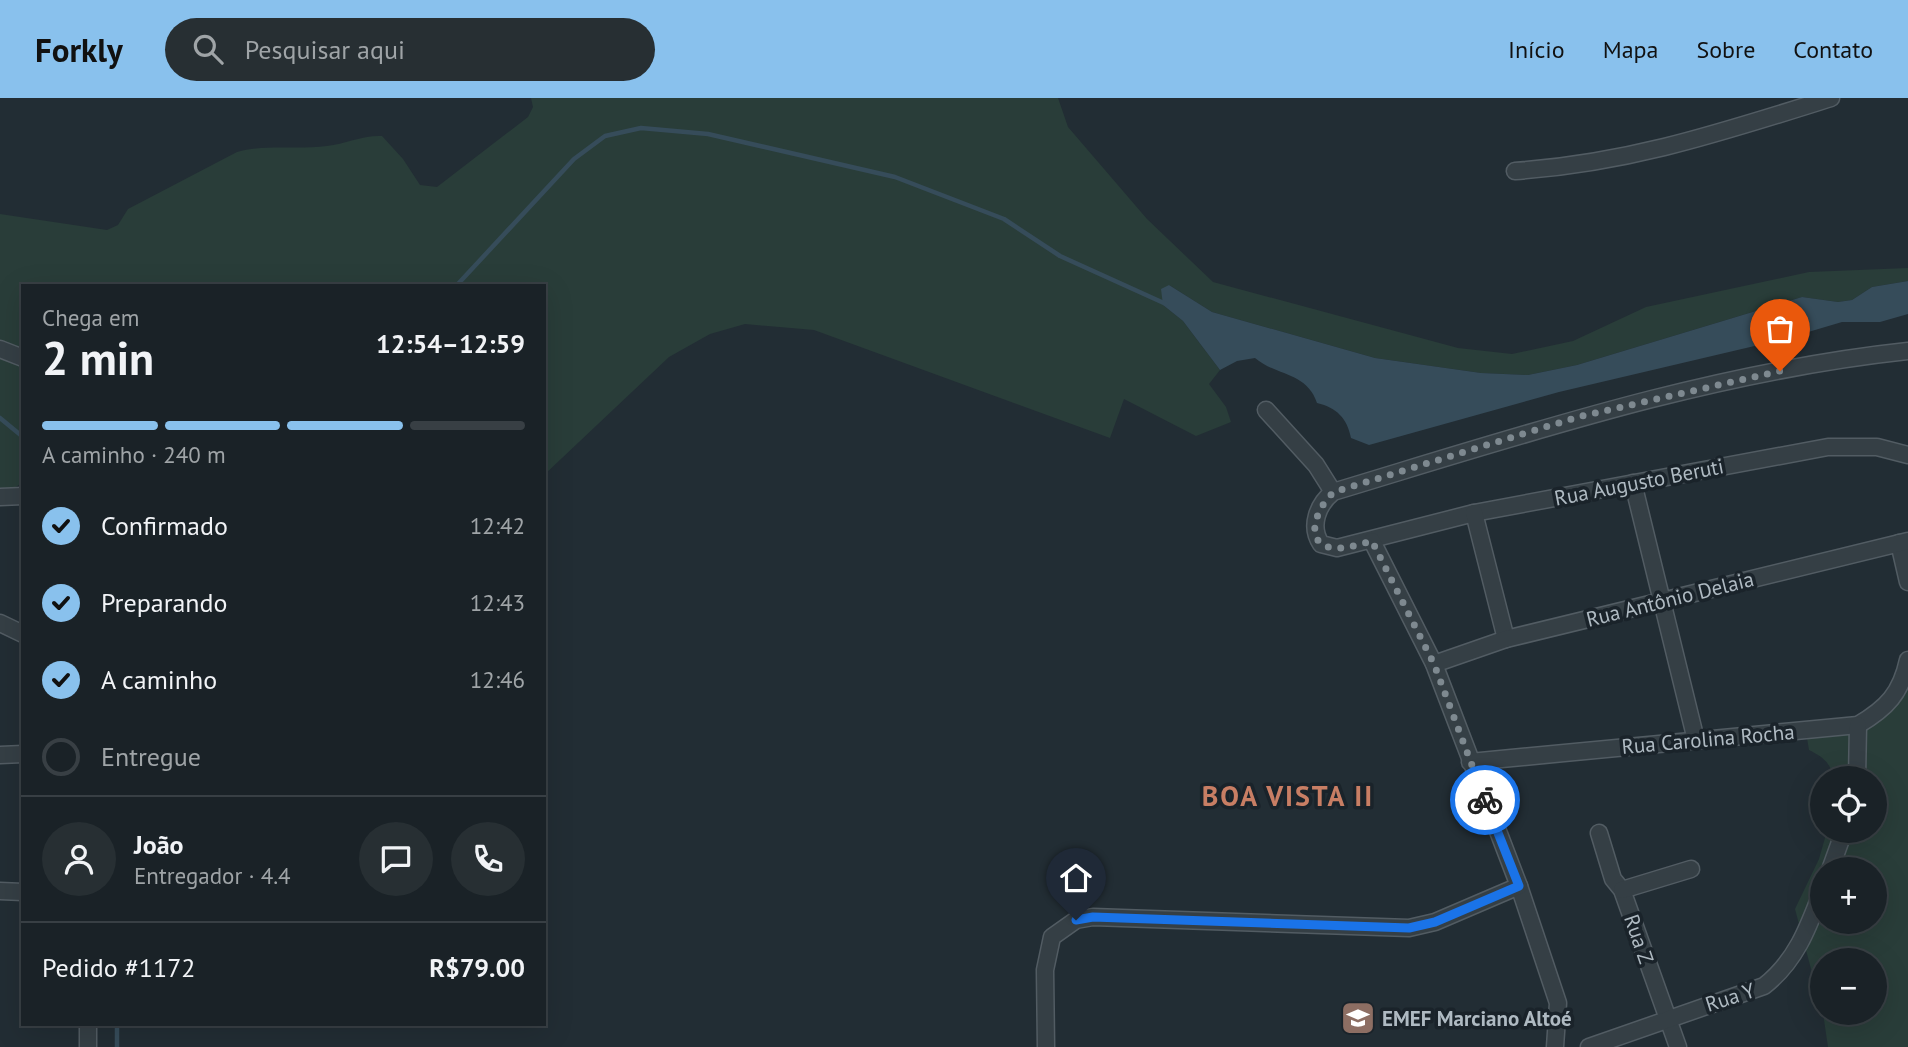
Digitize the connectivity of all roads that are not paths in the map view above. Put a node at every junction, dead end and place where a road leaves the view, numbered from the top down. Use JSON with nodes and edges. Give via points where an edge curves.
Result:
{"nodes":[{"id":1,"x":1831,"y":98,"type":"edge"},
{"id":2,"x":1515,"y":171,"type":"dead end"},
{"id":3,"x":0,"y":349,"type":"edge"},
{"id":4,"x":1908,"y":351,"type":"edge"},
{"id":5,"x":21,"y":357,"type":"edge"},
{"id":6,"x":1266,"y":410,"type":"dead end"},
{"id":7,"x":1908,"y":454,"type":"edge"},
{"id":8,"x":1633,"y":483,"type":"junction"},
{"id":9,"x":1334,"y":492,"type":"junction"},
{"id":10,"x":21,"y":496,"type":"edge"},
{"id":11,"x":0,"y":497,"type":"edge"},
{"id":12,"x":1474,"y":513,"type":"junction"},
{"id":13,"x":1372,"y":541,"type":"junction"},
{"id":14,"x":1903,"y":542,"type":"edge"},
{"id":15,"x":1908,"y":582,"type":"edge"},
{"id":16,"x":1664,"y":601,"type":"junction"},
{"id":17,"x":0,"y":623,"type":"edge"},
{"id":18,"x":21,"y":633,"type":"edge"},
{"id":19,"x":1506,"y":639,"type":"junction"},
{"id":20,"x":1908,"y":660,"type":"edge"},
{"id":21,"x":1434,"y":664,"type":"junction"},
{"id":22,"x":1858,"y":725,"type":"junction"},
{"id":23,"x":1696,"y":740,"type":"junction"},
{"id":24,"x":21,"y":754,"type":"edge"},
{"id":25,"x":0,"y":755,"type":"edge"},
{"id":26,"x":1470,"y":762,"type":"junction"},
{"id":27,"x":1857,"y":766,"type":"edge"},
{"id":28,"x":1599,"y":833,"type":"dead end"},
{"id":29,"x":1690,"y":869,"type":"dead end"},
{"id":30,"x":1519,"y":886,"type":"junction"},
{"id":31,"x":1622,"y":890,"type":"junction"},
{"id":32,"x":0,"y":891,"type":"edge"},
{"id":33,"x":21,"y":891,"type":"edge"},
{"id":34,"x":1810,"y":919,"type":"edge"},
{"id":35,"x":1665,"y":1018,"type":"junction"},
{"id":36,"x":88,"y":1026,"type":"edge"},
{"id":37,"x":88,"y":1047,"type":"edge"},
{"id":38,"x":1046,"y":1047,"type":"edge"},
{"id":39,"x":1555,"y":1047,"type":"edge"},
{"id":40,"x":1589,"y":1047,"type":"edge"},
{"id":41,"x":1678,"y":1047,"type":"edge"}],
"edges":[{"from":1,"to":2,"type":"street","via":[[1623,159]]},
{"from":3,"to":5,"type":"street"},
{"from":4,"to":9,"type":"street","via":[[1833,359],[1602,411]]},
{"from":6,"to":9,"type":"street"},
{"from":7,"to":8,"type":"street","name":"Rua Augusto Beruti","via":[[1877,447],[1828,447]]},
{"from":8,"to":12,"type":"street","name":"Rua Augusto Beruti"},
{"from":8,"to":16,"type":"street"},
{"from":9,"to":13,"type":"street","name":"Rua Augusto Beruti","via":[[1325,499],[1315,522],[1321,544],[1337,548]]},
{"from":10,"to":11,"type":"street"},
{"from":12,"to":13,"type":"street","name":"Rua Augusto Beruti"},
{"from":12,"to":19,"type":"street"},
{"from":13,"to":21,"type":"street"},
{"from":14,"to":15,"type":"street"},
{"from":14,"to":16,"type":"street","name":"Rua Antônio Delaia"},
{"from":16,"to":19,"type":"street","name":"Rua Antônio Delaia"},
{"from":16,"to":23,"type":"street"},
{"from":17,"to":18,"type":"street"},
{"from":19,"to":21,"type":"street","name":"Rua Antônio Delaia"},
{"from":20,"to":22,"type":"street","name":"Rua Carolina Rocha","via":[[1890,704]]},
{"from":21,"to":26,"type":"street"},
{"from":22,"to":23,"type":"street","name":"Rua Carolina Rocha"},
{"from":22,"to":27,"type":"street"},
{"from":23,"to":26,"type":"street","name":"Rua Carolina Rocha"},
{"from":24,"to":25,"type":"street"},
{"from":26,"to":30,"type":"street"},
{"from":28,"to":31,"type":"street","name":"Rua Z","via":[[1613,879]]},
{"from":29,"to":31,"type":"street"},
{"from":30,"to":38,"type":"street","via":[[1435,922],[1409,928],[1076,920],[1052,937],[1045,970]]},
{"from":30,"to":39,"type":"street","via":[[1558,1003]]},
{"from":31,"to":35,"type":"street","name":"Rua Z"},
{"from":32,"to":33,"type":"street"},
{"from":34,"to":35,"type":"street","name":"Rua Y","via":[[1782,971],[1763,986]]},
{"from":35,"to":40,"type":"street","name":"Rua Y"},
{"from":35,"to":41,"type":"street","name":"Rua Z"},
{"from":36,"to":37,"type":"street"}]}
